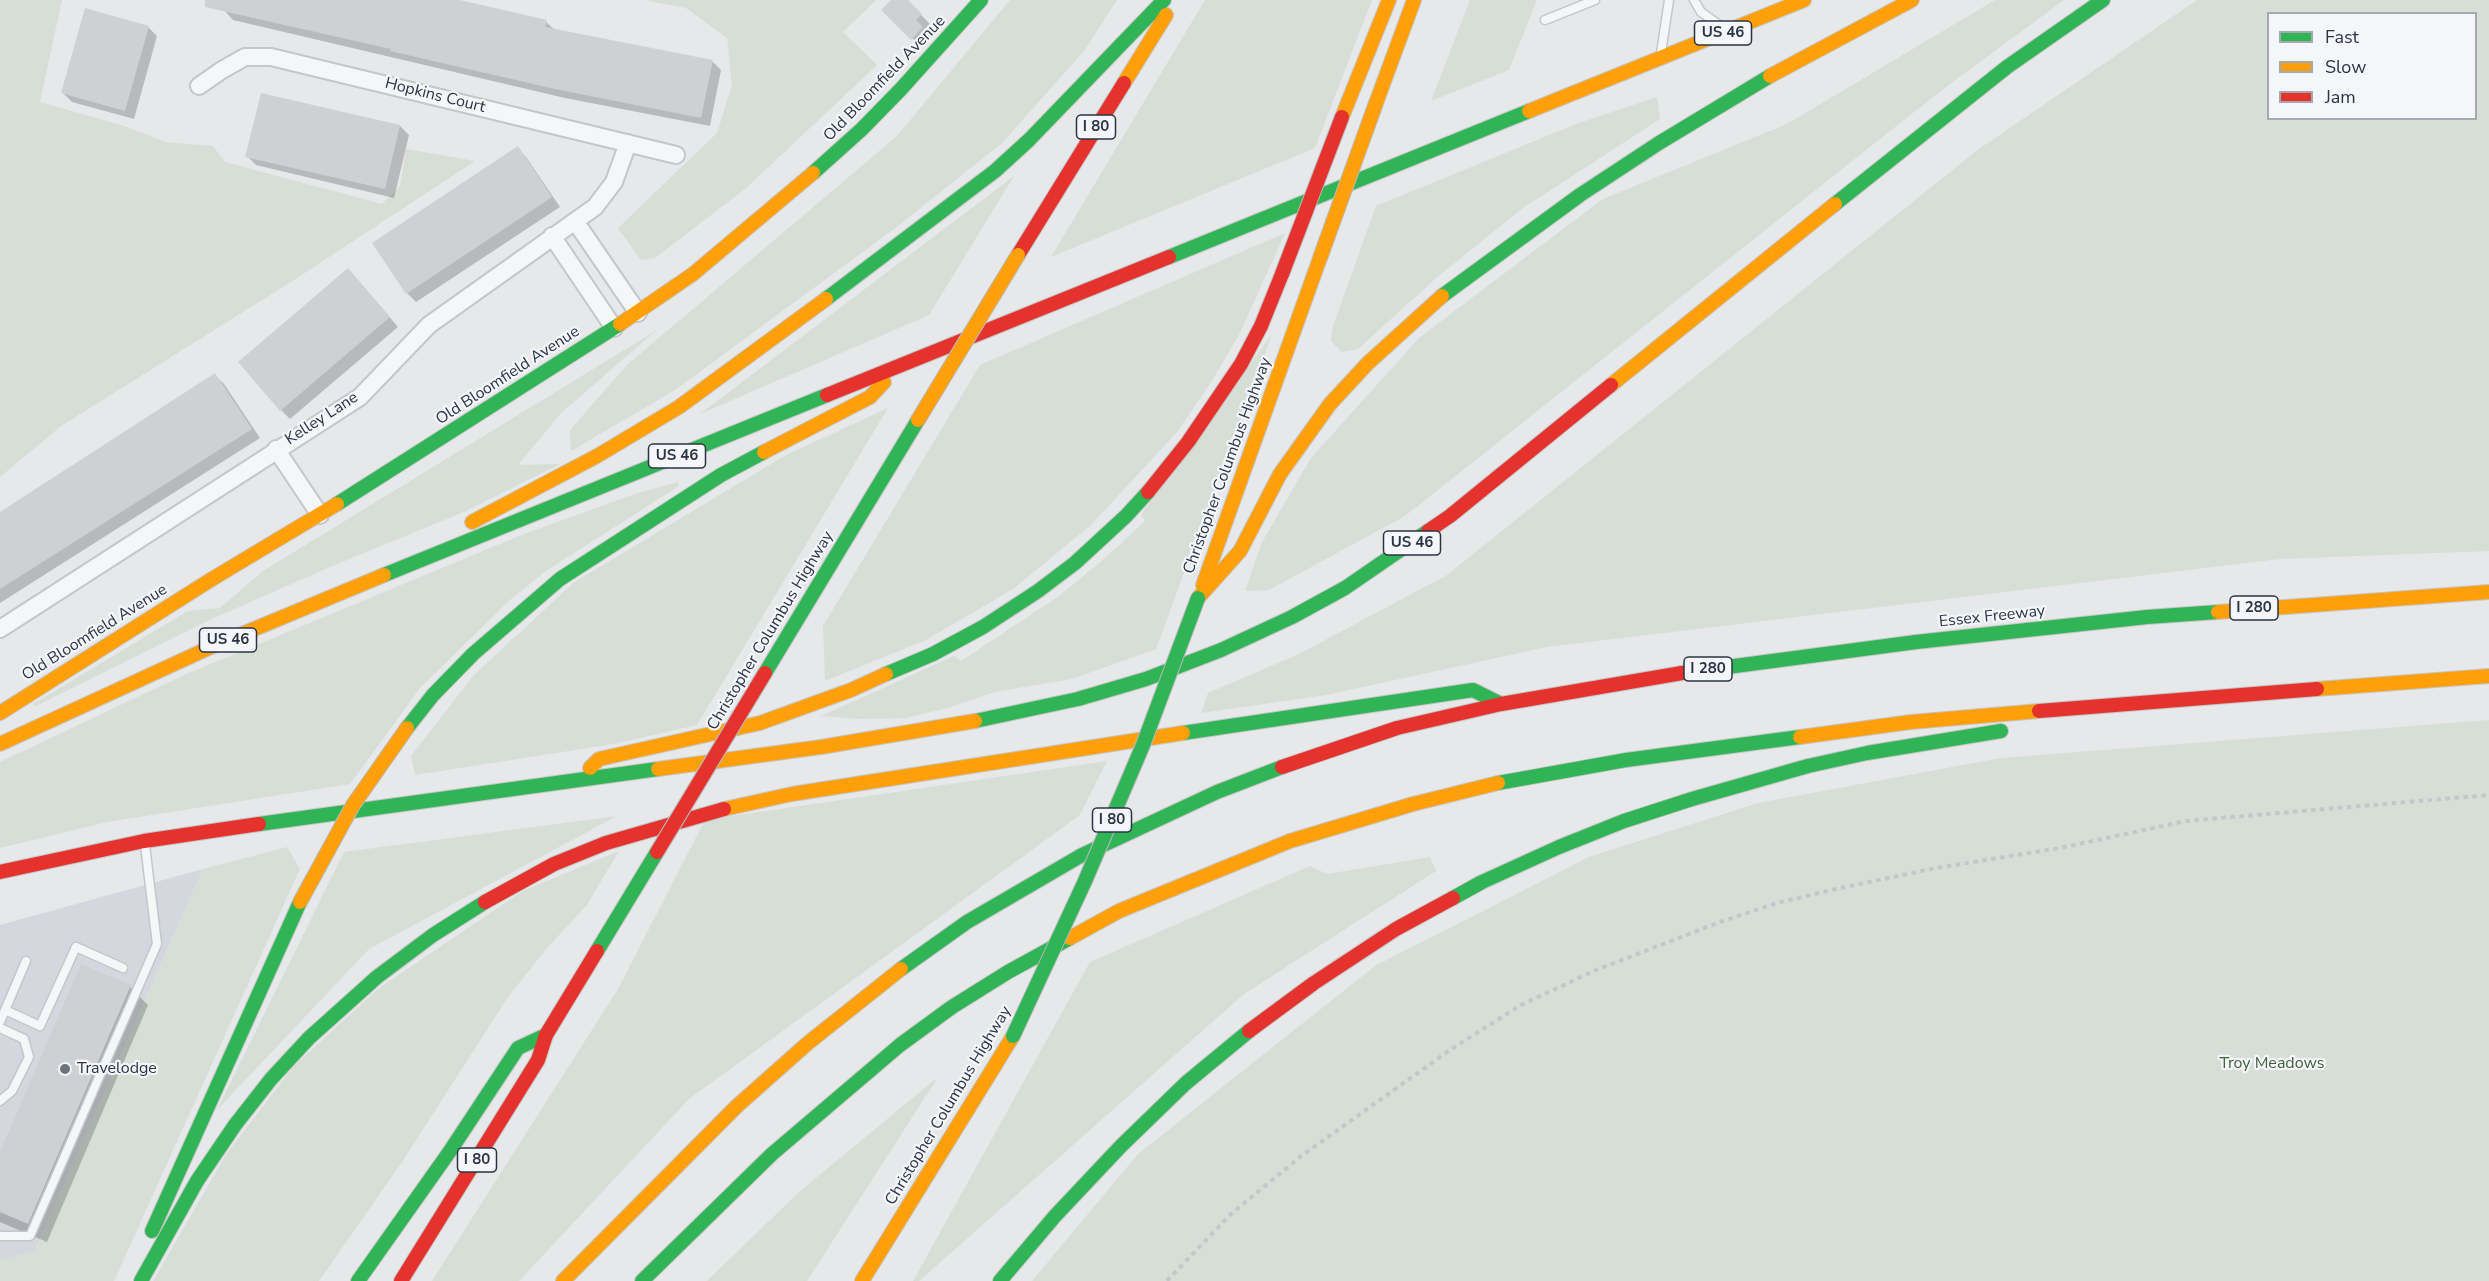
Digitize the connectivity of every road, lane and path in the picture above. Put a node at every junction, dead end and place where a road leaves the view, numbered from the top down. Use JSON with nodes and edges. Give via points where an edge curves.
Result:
{"nodes":[{"id":1,"x":981,"y":0,"type":"edge"},
{"id":2,"x":1164,"y":0,"type":"edge"},
{"id":3,"x":1175,"y":0,"type":"edge"},
{"id":4,"x":1389,"y":0,"type":"edge"},
{"id":5,"x":1414,"y":0,"type":"edge"},
{"id":6,"x":1595,"y":0,"type":"edge"},
{"id":7,"x":1669,"y":0,"type":"edge"},
{"id":8,"x":1694,"y":0,"type":"edge"},
{"id":9,"x":1804,"y":0,"type":"edge"},
{"id":10,"x":1912,"y":0,"type":"edge"},
{"id":11,"x":2103,"y":0,"type":"edge"},
{"id":12,"x":1545,"y":20,"type":"dead end"},
{"id":13,"x":1727,"y":31,"type":"junction"},
{"id":14,"x":1660,"y":59,"type":"junction"},
{"id":15,"x":199,"y":86,"type":"dead end"},
{"id":16,"x":628,"y":143,"type":"junction"},
{"id":17,"x":676,"y":155,"type":"dead end"},
{"id":18,"x":575,"y":221,"type":"junction"},
{"id":19,"x":552,"y":236,"type":"junction"},
{"id":20,"x":638,"y":313,"type":"junction"},
{"id":21,"x":614,"y":328,"type":"junction"},
{"id":22,"x":896,"y":367,"type":"junction"},
{"id":23,"x":276,"y":449,"type":"junction"},
{"id":24,"x":320,"y":515,"type":"junction"},
{"id":25,"x":458,"y":544,"type":"junction"},
{"id":26,"x":2489,"y":592,"type":"edge"},
{"id":27,"x":1198,"y":598,"type":"junction"},
{"id":28,"x":0,"y":629,"type":"edge"},
{"id":29,"x":2489,"y":676,"type":"edge"},
{"id":30,"x":2138,"y":702,"type":"junction"},
{"id":31,"x":1501,"y":704,"type":"junction"},
{"id":32,"x":0,"y":713,"type":"edge"},
{"id":33,"x":0,"y":744,"type":"edge"},
{"id":34,"x":577,"y":782,"type":"junction"},
{"id":35,"x":2489,"y":795,"type":"edge"},
{"id":36,"x":144,"y":841,"type":"junction"},
{"id":37,"x":0,"y":872,"type":"edge"},
{"id":38,"x":26,"y":961,"type":"dead end"},
{"id":39,"x":123,"y":968,"type":"dead end"},
{"id":40,"x":5,"y":1010,"type":"junction"},
{"id":41,"x":0,"y":1022,"type":"edge"},
{"id":42,"x":0,"y":1028,"type":"edge"},
{"id":43,"x":546,"y":1035,"type":"junction"},
{"id":44,"x":0,"y":1101,"type":"edge"},
{"id":45,"x":0,"y":1236,"type":"edge"},
{"id":46,"x":133,"y":1281,"type":"edge"},
{"id":47,"x":141,"y":1281,"type":"edge"},
{"id":48,"x":358,"y":1281,"type":"edge"},
{"id":49,"x":401,"y":1281,"type":"edge"},
{"id":50,"x":563,"y":1281,"type":"edge"},
{"id":51,"x":642,"y":1281,"type":"edge"},
{"id":52,"x":862,"y":1281,"type":"edge"},
{"id":53,"x":1000,"y":1281,"type":"edge"},
{"id":54,"x":1167,"y":1281,"type":"edge"}],
"edges":[{"from":1,"to":20,"type":"main road","name":"Old Bloomfield Avenue","via":[[902,89],[822,166],[702,267]]},
{"from":2,"to":25,"type":"main road","via":[[1029,140],[916,233],[679,407],[597,456],[474,519]]},
{"from":3,"to":43,"type":"main road","name":"Christopher Columbus Highway","number":"I 80","bridge":true},
{"from":4,"to":34,"type":"main road","bridge":true,"via":[[1261,326],[1241,364],[1188,442],[1126,516],[1038,591],[943,649],[851,690],[760,723],[599,759]]},
{"from":5,"to":27,"type":"main road","name":"Christopher Columbus Highway","number":"I 80","bridge":true},
{"from":6,"to":12,"type":"lane"},
{"from":7,"to":14,"type":"lane"},
{"from":8,"to":13,"type":"lane","via":[[1701,12]]},
{"from":9,"to":13,"type":"main road","number":"US 46","via":[[1767,11]]},
{"from":10,"to":27,"type":"main road","via":[[1785,67],[1676,132],[1448,290],[1368,363],[1330,404],[1280,474],[1240,551]]},
{"from":11,"to":34,"type":"main road","number":"US 46","via":[[2007,67],[1928,129],[1450,516],[1345,588],[1292,617],[1221,651],[1146,679],[1040,708],[821,747]]},
{"from":13,"to":14,"type":"main road","number":"US 46"},
{"from":14,"to":22,"type":"main road","number":"US 46"},
{"from":15,"to":16,"type":"street","name":"Hopkins Court","via":[[245,57],[272,57]]},
{"from":16,"to":17,"type":"street","name":"Hopkins Court"},
{"from":16,"to":18,"type":"street","name":"Kelley Lane","via":[[607,194]]},
{"from":18,"to":19,"type":"street","name":"Kelley Lane"},
{"from":18,"to":20,"type":"street"},
{"from":19,"to":21,"type":"street"},
{"from":19,"to":23,"type":"street","name":"Kelley Lane","via":[[429,324],[360,397]]},
{"from":20,"to":21,"type":"main road","name":"Old Bloomfield Avenue"},
{"from":21,"to":24,"type":"main road","name":"Old Bloomfield Avenue"},
{"from":22,"to":25,"type":"main road","number":"US 46"},
{"from":22,"to":46,"type":"main road","bridge":true,"via":[[870,397],[721,475],[560,579],[473,654],[433,695],[352,805],[300,902],[161,1208]]},
{"from":23,"to":24,"type":"street"},
{"from":23,"to":28,"type":"street","name":"Kelley Lane"},
{"from":24,"to":32,"type":"main road","name":"Old Bloomfield Avenue"},
{"from":25,"to":33,"type":"main road","number":"US 46","via":[[201,652]]},
{"from":26,"to":31,"type":"main road","name":"Essex Freeway","number":"I 280","via":[[2147,617],[1916,642],[1648,678]]},
{"from":27,"to":52,"type":"main road","name":"Christopher Columbus Highway","number":"I 80","bridge":true,"via":[[1119,803],[1012,1036]]},
{"from":29,"to":30,"type":"main road"},
{"from":30,"to":51,"type":"main road","via":[[1911,722],[1626,760],[1508,781],[1413,804],[1290,841],[1119,910],[1072,934],[909,1038],[772,1154]]},
{"from":30,"to":53,"type":"main road","via":[[1808,766],[1624,821],[1482,882],[1396,929],[1246,1033],[1186,1083],[1121,1146]]},
{"from":31,"to":47,"type":"main road","via":[[1473,690],[792,794],[606,843],[554,864],[433,934],[377,976],[309,1038],[235,1125],[197,1181]]},
{"from":31,"to":50,"type":"main road","name":"Essex Freeway","via":[[1397,728],[1226,788],[1082,855],[966,922],[807,1043],[729,1114]]},
{"from":34,"to":36,"type":"main road","number":"US 46"},
{"from":35,"to":54,"type":"path","via":[[2186,820],[2060,848],[1836,889],[1720,922],[1596,970],[1532,1000],[1450,1050],[1300,1158],[1231,1214]]},
{"from":36,"to":37,"type":"main road","number":"US 46"},
{"from":36,"to":45,"type":"lane","via":[[158,944],[30,1236]]},
{"from":38,"to":40,"type":"lane"},
{"from":39,"to":40,"type":"lane","via":[[76,947],[40,1026]]},
{"from":40,"to":41,"type":"lane"},
{"from":42,"to":44,"type":"lane","via":[[24,1039],[29,1057],[12,1091]]},
{"from":43,"to":48,"type":"main road","via":[[518,1048]]},
{"from":43,"to":49,"type":"main road","name":"Christopher Columbus Highway","number":"I 80","via":[[538,1060]]}]}
